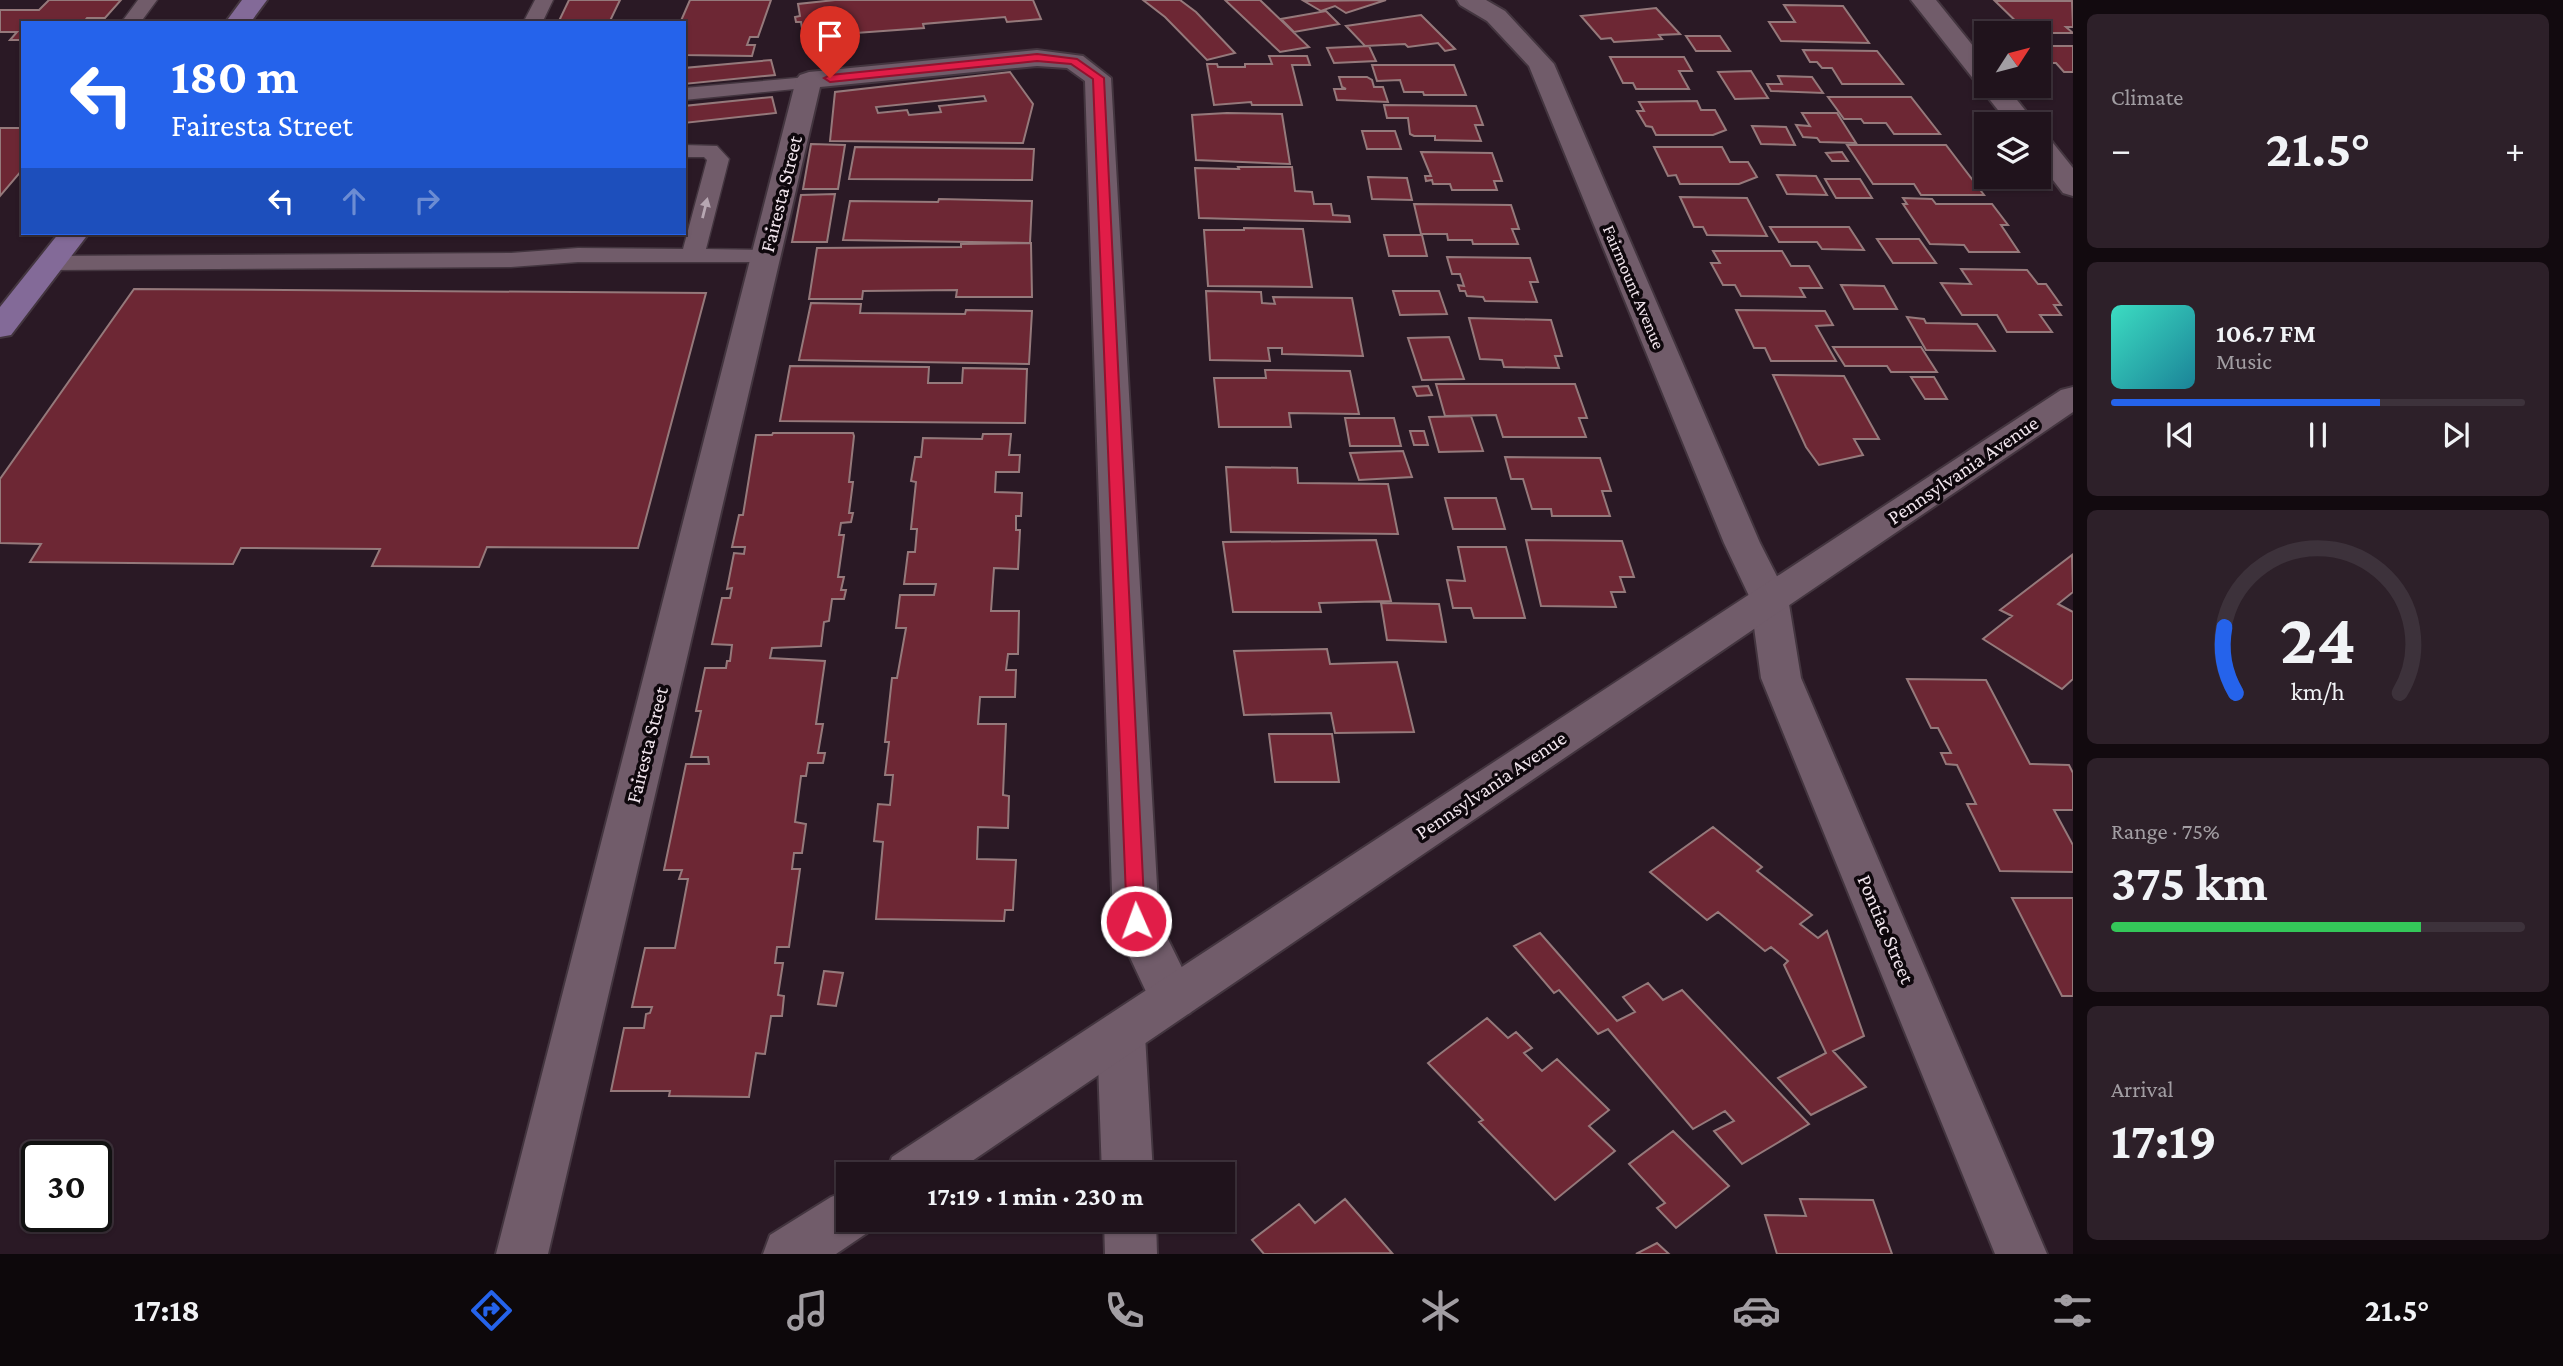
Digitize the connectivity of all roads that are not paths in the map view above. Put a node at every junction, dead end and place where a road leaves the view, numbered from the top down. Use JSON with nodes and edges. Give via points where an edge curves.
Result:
{"nodes":[{"id":1,"x":148,"y":0,"type":"edge"},
{"id":2,"x":255,"y":0,"type":"edge"},
{"id":3,"x":544,"y":0,"type":"edge"},
{"id":4,"x":1469,"y":0,"type":"edge"},
{"id":5,"x":1923,"y":0,"type":"edge"},
{"id":6,"x":132,"y":21,"type":"edge"},
{"id":7,"x":239,"y":21,"type":"edge"},
{"id":8,"x":533,"y":21,"type":"edge"},
{"id":9,"x":1974,"y":63,"type":"edge"},
{"id":10,"x":808,"y":83,"type":"junction"},
{"id":11,"x":686,"y":94,"type":"edge"},
{"id":12,"x":2002,"y":98,"type":"edge"},
{"id":13,"x":2013,"y":112,"type":"edge"},
{"id":14,"x":686,"y":151,"type":"edge"},
{"id":15,"x":2051,"y":159,"type":"edge"},
{"id":16,"x":2073,"y":187,"type":"edge"},
{"id":17,"x":72,"y":235,"type":"edge"},
{"id":18,"x":589,"y":235,"type":"edge"},
{"id":19,"x":578,"y":256,"type":"junction"},
{"id":20,"x":692,"y":257,"type":"junction"},
{"id":21,"x":766,"y":257,"type":"junction"},
{"id":22,"x":51,"y":263,"type":"junction"},
{"id":23,"x":6,"y":312,"type":"edge"},
{"id":24,"x":2073,"y":397,"type":"edge"},
{"id":25,"x":1769,"y":598,"type":"junction"},
{"id":26,"x":1173,"y":998,"type":"junction"},
{"id":27,"x":1121,"y":1035,"type":"junction"},
{"id":28,"x":928,"y":1162,"type":"edge"},
{"id":29,"x":1127,"y":1162,"type":"edge"},
{"id":30,"x":836,"y":1223,"type":"edge"},
{"id":31,"x":1131,"y":1232,"type":"edge"},
{"id":32,"x":522,"y":1254,"type":"edge"},
{"id":33,"x":789,"y":1254,"type":"edge"},
{"id":34,"x":1132,"y":1254,"type":"edge"},
{"id":35,"x":2021,"y":1254,"type":"edge"}],
"edges":[{"from":1,"to":6,"type":"lane"},
{"from":2,"to":7,"type":"main road"},
{"from":3,"to":8,"type":"lane"},
{"from":4,"to":25,"type":"street","name":"Fairmount Avenue","via":[[1496,16],[1541,64]]},
{"from":5,"to":9,"type":"street"},
{"from":10,"to":11,"type":"lane"},
{"from":10,"to":21,"type":"street","name":"Fairesta Street"},
{"from":10,"to":26,"type":"street","via":[[1037,58],[1074,61],[1098,78],[1136,921]]},
{"from":12,"to":13,"type":"street"},
{"from":20,"to":14,"type":"lane","one_way":true,"via":[[718,159],[709,150]]},
{"from":15,"to":16,"type":"street"},
{"from":17,"to":22,"type":"main road"},
{"from":18,"to":19,"type":"lane"},
{"from":19,"to":20,"type":"lane"},
{"from":19,"to":22,"type":"lane"},
{"from":20,"to":21,"type":"lane"},
{"from":21,"to":32,"type":"street","name":"Fairesta Street"},
{"from":22,"to":23,"type":"main road"},
{"from":24,"to":25,"type":"street","name":"Pennsylvania Avenue"},
{"from":25,"to":26,"type":"street","name":"Pennsylvania Avenue"},
{"from":25,"to":35,"type":"street","name":"Pontiac Street","via":[[1781,678]]},
{"from":26,"to":27,"type":"street","name":"Pennsylvania Avenue"},
{"from":27,"to":28,"type":"street","name":"Pennsylvania Avenue"},
{"from":27,"to":29,"type":"street"},
{"from":30,"to":33,"type":"street"},
{"from":31,"to":34,"type":"street"}]}
